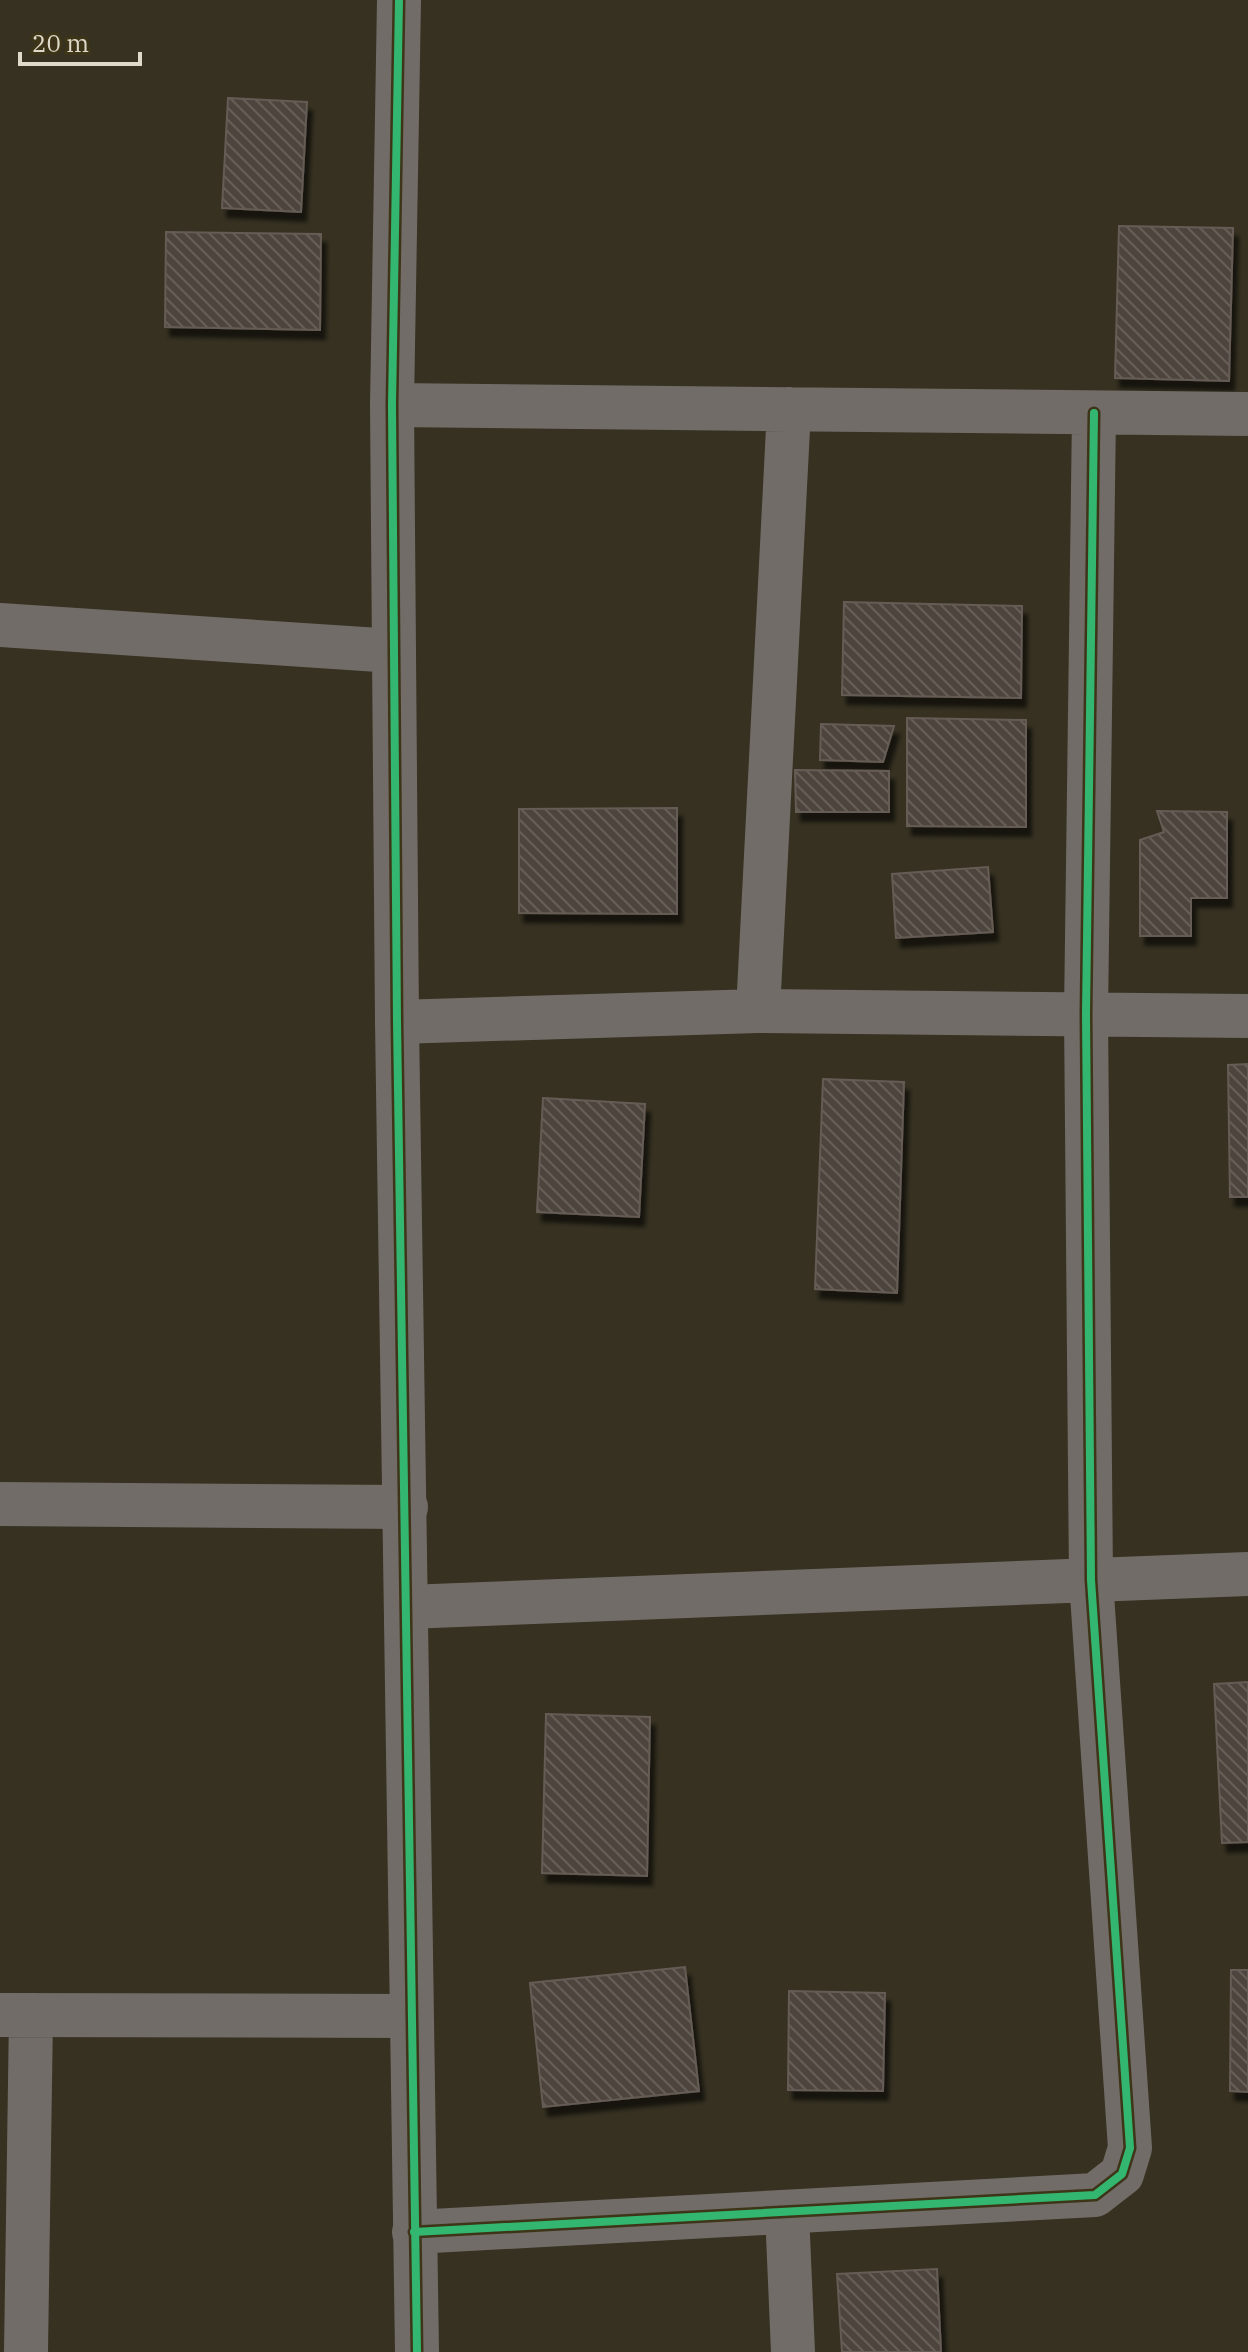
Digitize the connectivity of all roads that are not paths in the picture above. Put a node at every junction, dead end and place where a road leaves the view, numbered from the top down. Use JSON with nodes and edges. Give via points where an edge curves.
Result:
{"nodes":[{"id":1,"x":399,"y":0,"type":"edge"},
{"id":2,"x":392,"y":405,"type":"junction"},
{"id":3,"x":789,"y":409,"type":"junction"},
{"id":4,"x":1094,"y":413,"type":"junction"},
{"id":5,"x":1248,"y":414,"type":"edge"},
{"id":6,"x":0,"y":625,"type":"edge"},
{"id":7,"x":394,"y":651,"type":"junction"},
{"id":8,"x":758,"y":1011,"type":"junction"},
{"id":9,"x":1086,"y":1014,"type":"junction"},
{"id":10,"x":1248,"y":1016,"type":"edge"},
{"id":11,"x":397,"y":1022,"type":"junction"},
{"id":12,"x":0,"y":1504,"type":"edge"},
{"id":13,"x":406,"y":1507,"type":"junction"},
{"id":14,"x":1248,"y":1574,"type":"edge"},
{"id":15,"x":1091,"y":1580,"type":"junction"},
{"id":16,"x":407,"y":1607,"type":"junction"},
{"id":17,"x":16,"y":2015,"type":"edge"},
{"id":18,"x":410,"y":2016,"type":"junction"},
{"id":19,"x":787,"y":2212,"type":"junction"},
{"id":20,"x":414,"y":2232,"type":"junction"},
{"id":21,"x":26,"y":2352,"type":"edge"},
{"id":22,"x":417,"y":2352,"type":"edge"},
{"id":23,"x":793,"y":2352,"type":"edge"}],
"edges":[{"from":1,"to":2,"type":"street"},
{"from":2,"to":3,"type":"street"},
{"from":2,"to":7,"type":"street"},
{"from":3,"to":4,"type":"street"},
{"from":3,"to":8,"type":"street"},
{"from":4,"to":5,"type":"street"},
{"from":4,"to":9,"type":"street"},
{"from":6,"to":7,"type":"street"},
{"from":7,"to":11,"type":"street"},
{"from":8,"to":9,"type":"street"},
{"from":8,"to":11,"type":"street"},
{"from":9,"to":10,"type":"street"},
{"from":9,"to":15,"type":"street"},
{"from":11,"to":13,"type":"street"},
{"from":12,"to":13,"type":"street"},
{"from":13,"to":16,"type":"street"},
{"from":14,"to":15,"type":"street"},
{"from":15,"to":16,"type":"street"},
{"from":15,"to":19,"type":"street","via":[[1130,2148],[1122,2174],[1095,2195]]},
{"from":16,"to":18,"type":"street"},
{"from":17,"to":18,"type":"street"},
{"from":17,"to":21,"type":"street"},
{"from":18,"to":20,"type":"street"},
{"from":19,"to":20,"type":"street"},
{"from":19,"to":23,"type":"street"},
{"from":20,"to":22,"type":"street"}]}
